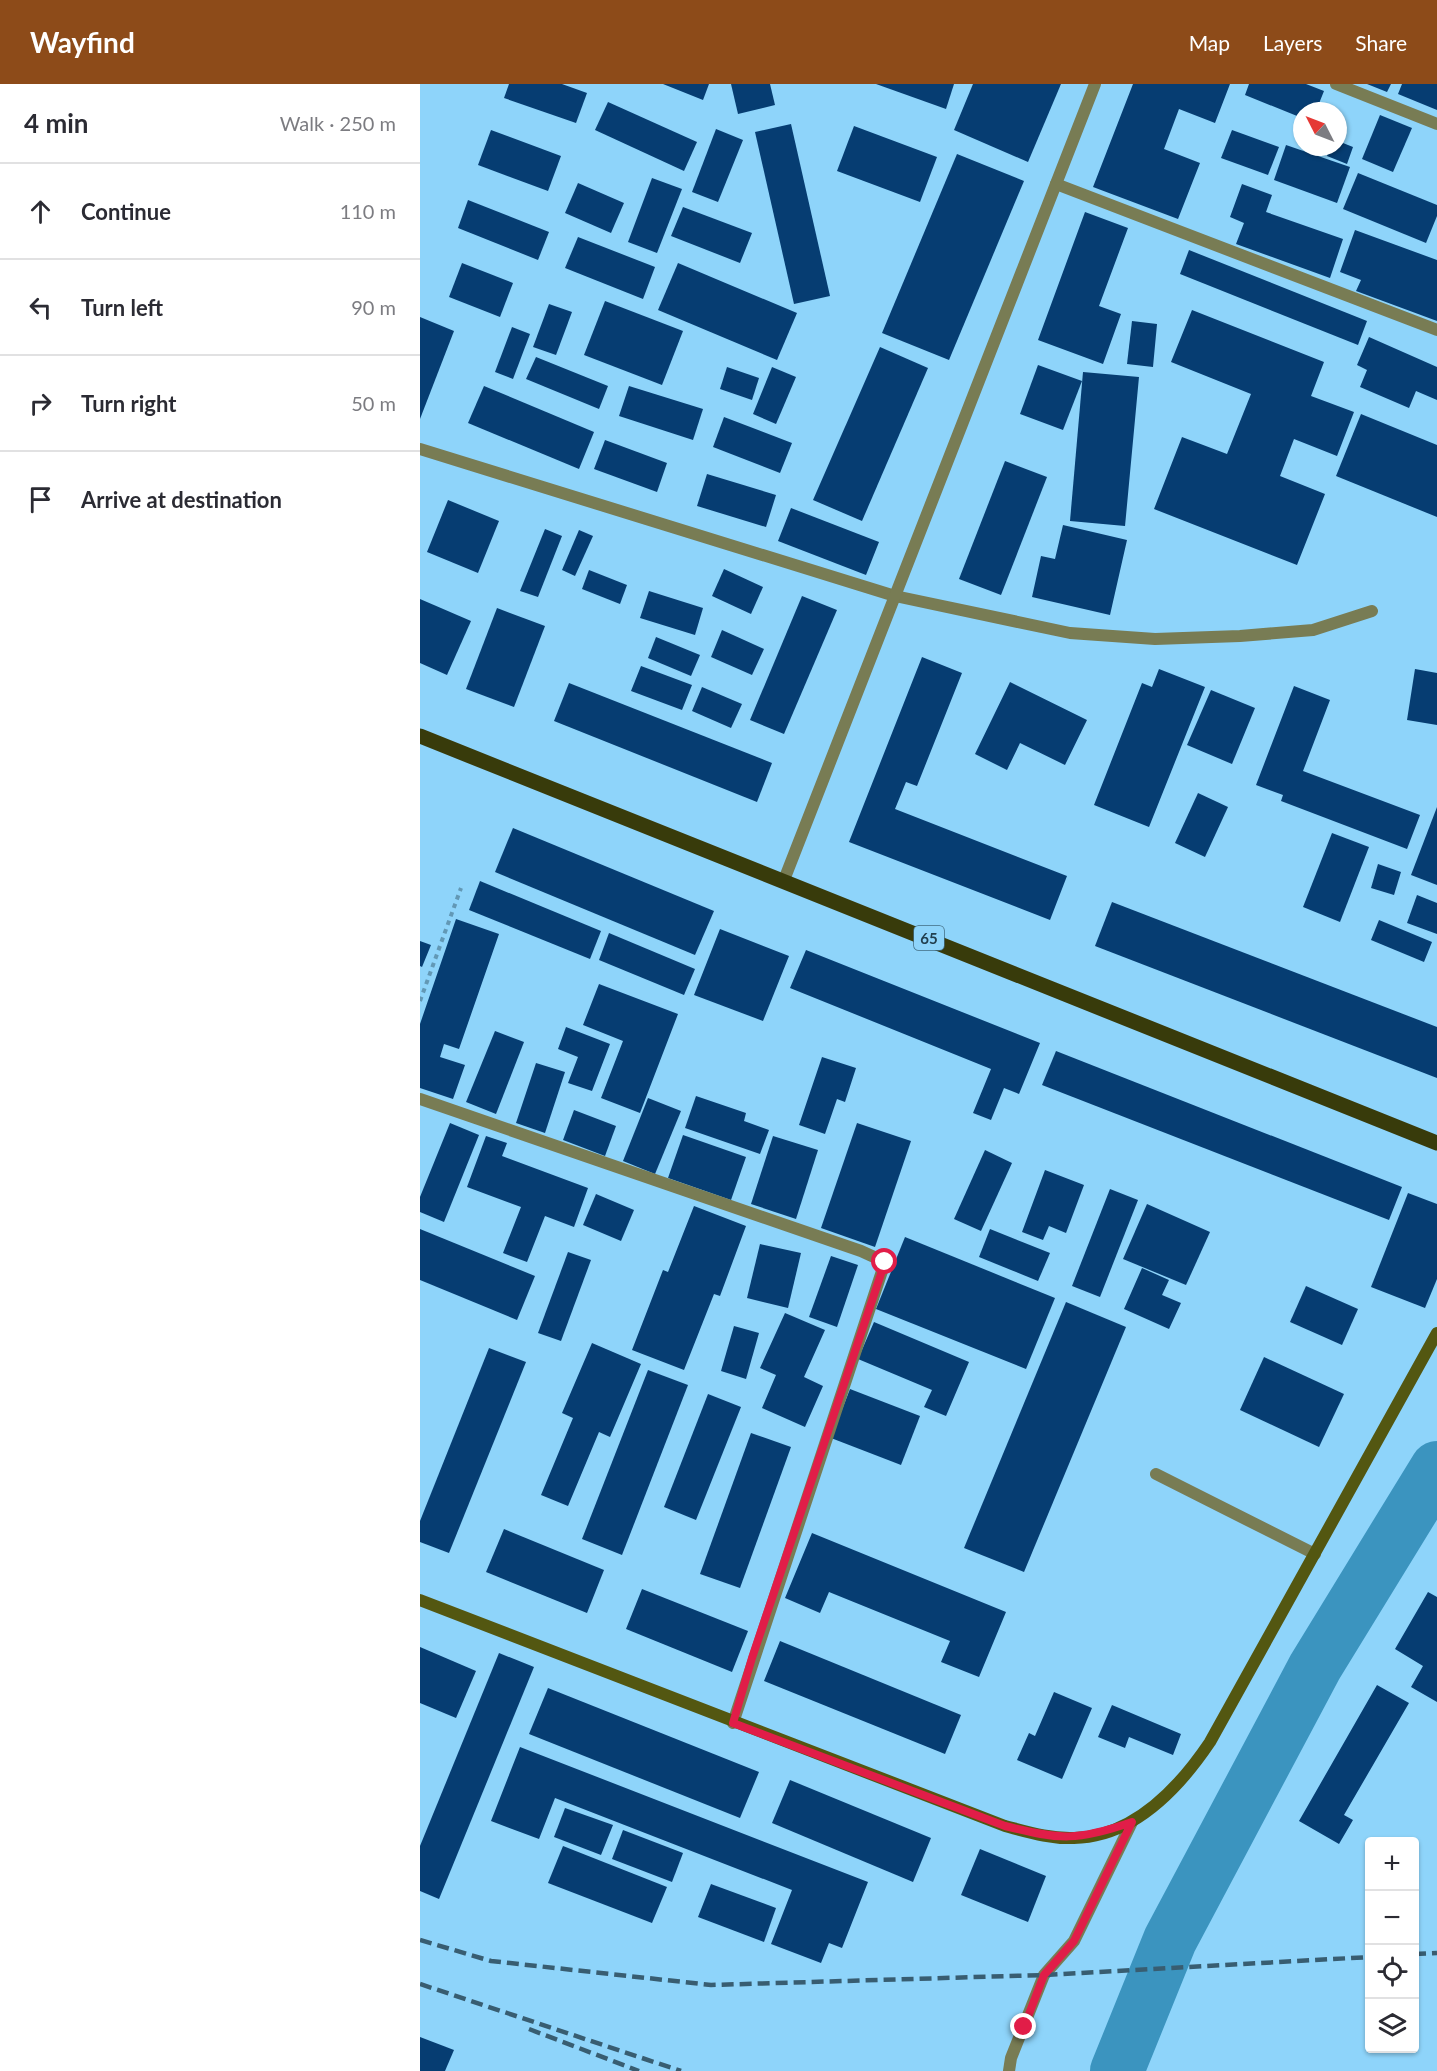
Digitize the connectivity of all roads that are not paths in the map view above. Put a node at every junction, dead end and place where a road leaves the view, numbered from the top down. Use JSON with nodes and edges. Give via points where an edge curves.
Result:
{"nodes":[{"id":1,"x":1095,"y":84,"type":"edge"},
{"id":2,"x":1336,"y":84,"type":"edge"},
{"id":3,"x":1437,"y":124,"type":"edge"},
{"id":4,"x":1056,"y":184,"type":"junction"},
{"id":5,"x":1437,"y":330,"type":"edge"},
{"id":6,"x":420,"y":449,"type":"edge"},
{"id":7,"x":895,"y":596,"type":"junction"},
{"id":8,"x":1372,"y":611,"type":"dead end"},
{"id":9,"x":420,"y":736,"type":"edge"},
{"id":10,"x":784,"y":880,"type":"junction"},
{"id":11,"x":420,"y":1099,"type":"edge"},
{"id":12,"x":1437,"y":1143,"type":"edge"},
{"id":13,"x":1437,"y":1333,"type":"edge"},
{"id":14,"x":1156,"y":1474,"type":"dead end"},
{"id":15,"x":1315,"y":1554,"type":"junction"},
{"id":16,"x":420,"y":1600,"type":"edge"},
{"id":17,"x":733,"y":1723,"type":"junction"},
{"id":18,"x":1132,"y":1822,"type":"junction"},
{"id":19,"x":1009,"y":2071,"type":"edge"}],
"edges":[{"from":1,"to":4,"type":"street"},
{"from":2,"to":3,"type":"street"},
{"from":4,"to":5,"type":"street"},
{"from":4,"to":7,"type":"street"},
{"from":6,"to":7,"type":"street"},
{"from":7,"to":8,"type":"street","via":[[1071,633],[1155,639],[1313,630]]},
{"from":7,"to":10,"type":"street"},
{"from":9,"to":10,"type":"main road","number":"65"},
{"from":10,"to":12,"type":"main road","number":"65"},
{"from":11,"to":17,"type":"street","via":[[885,1262]]},
{"from":13,"to":15,"type":"main road"},
{"from":14,"to":15,"type":"street"},
{"from":15,"to":18,"type":"main road","via":[[1188,1776]]},
{"from":16,"to":17,"type":"main road"},
{"from":17,"to":18,"type":"main road","via":[[1005,1826],[1045,1836],[1076,1838]]},
{"from":18,"to":19,"type":"street","via":[[1074,1941],[1044,1975]]}]}
